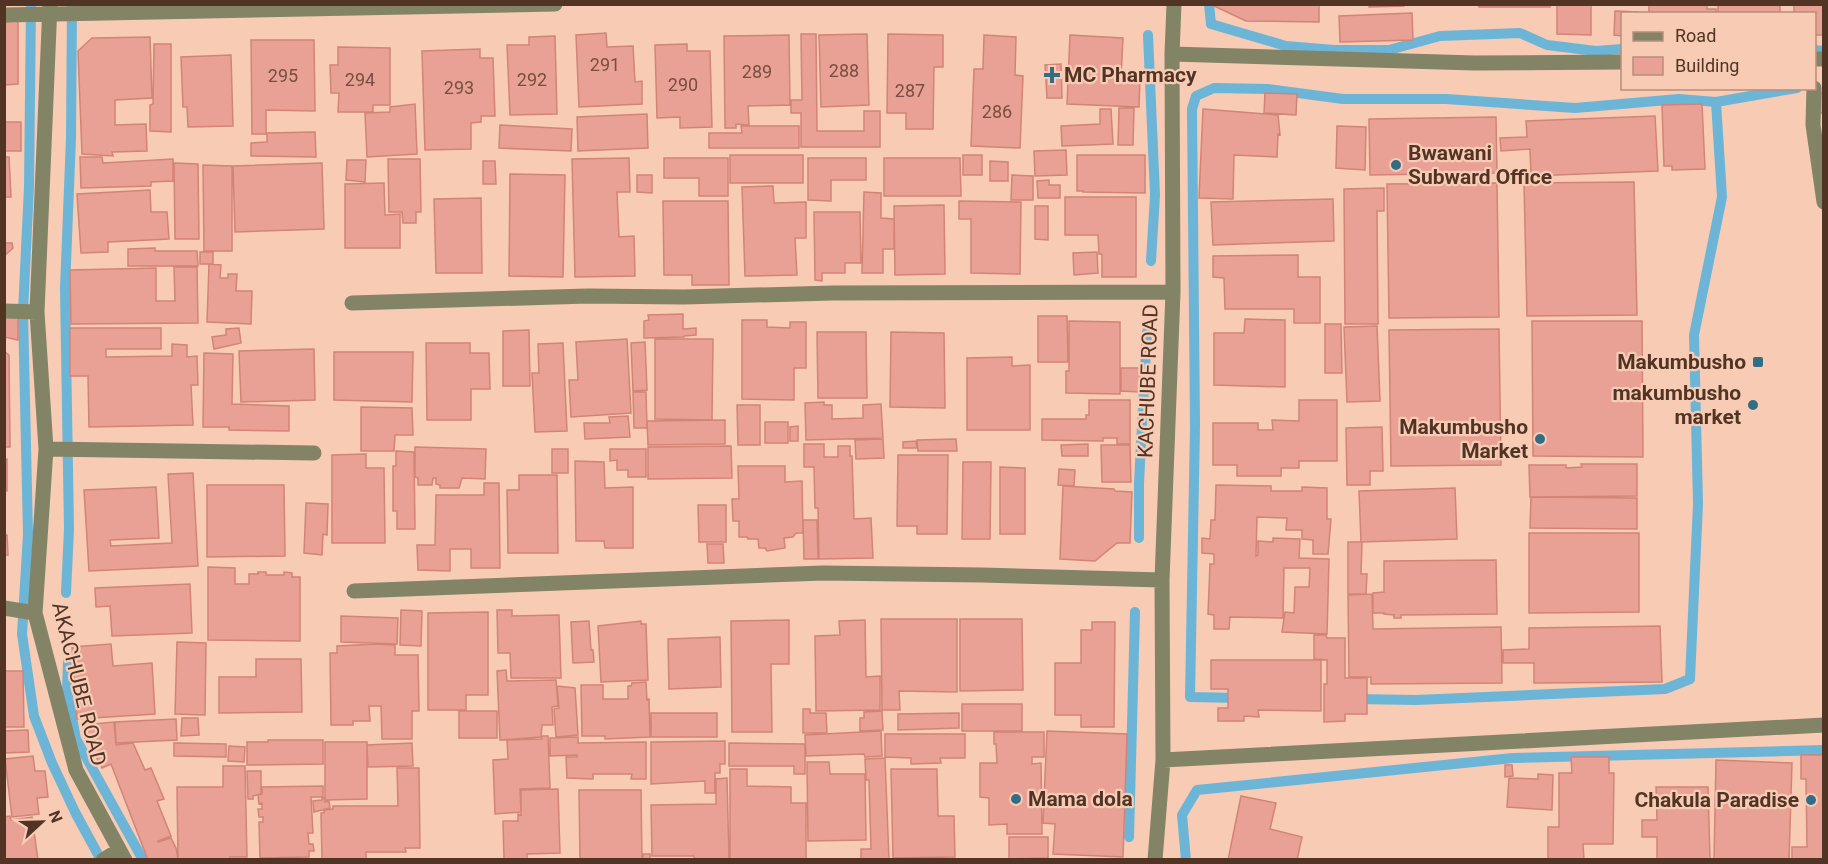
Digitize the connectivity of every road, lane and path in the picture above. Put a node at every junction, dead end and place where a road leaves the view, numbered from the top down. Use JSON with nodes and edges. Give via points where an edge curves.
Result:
{"nodes":[{"id":1,"x":555,"y":4,"type":"edge"},
{"id":2,"x":1174,"y":4,"type":"edge"},
{"id":3,"x":50,"y":9,"type":"edge"},
{"id":4,"x":4,"y":15,"type":"edge"},
{"id":5,"x":1172,"y":54,"type":"junction"},
{"id":6,"x":1621,"y":63,"type":"edge"},
{"id":7,"x":1814,"y":90,"type":"edge"},
{"id":8,"x":1824,"y":202,"type":"edge"},
{"id":9,"x":1173,"y":292,"type":"junction"},
{"id":10,"x":352,"y":303,"type":"dead end"},
{"id":11,"x":4,"y":311,"type":"edge"},
{"id":12,"x":37,"y":312,"type":"junction"},
{"id":13,"x":46,"y":449,"type":"junction"},
{"id":14,"x":314,"y":453,"type":"dead end"},
{"id":15,"x":1162,"y":580,"type":"junction"},
{"id":16,"x":354,"y":591,"type":"dead end"},
{"id":17,"x":4,"y":608,"type":"edge"},
{"id":18,"x":35,"y":613,"type":"junction"},
{"id":19,"x":1824,"y":725,"type":"edge"},
{"id":20,"x":1162,"y":760,"type":"junction"},
{"id":21,"x":122,"y":855,"type":"edge"},
{"id":22,"x":103,"y":860,"type":"edge"},
{"id":23,"x":1155,"y":860,"type":"edge"}],
"edges":[{"from":1,"to":3,"type":"street"},
{"from":2,"to":5,"type":"street","name":"KACHUBE ROAD"},
{"from":3,"to":4,"type":"street"},
{"from":3,"to":12,"type":"street","name":"AKACHUBE ROAD"},
{"from":5,"to":6,"type":"street"},
{"from":5,"to":9,"type":"street","name":"KACHUBE ROAD"},
{"from":7,"to":8,"type":"street","via":[[1813,125]]},
{"from":9,"to":10,"type":"street","via":[[588,296]]},
{"from":9,"to":15,"type":"street","name":"KACHUBE ROAD"},
{"from":11,"to":12,"type":"street"},
{"from":12,"to":13,"type":"street","name":"AKACHUBE ROAD"},
{"from":13,"to":14,"type":"street"},
{"from":13,"to":18,"type":"street","name":"AKACHUBE ROAD"},
{"from":15,"to":16,"type":"street","via":[[823,573]]},
{"from":15,"to":20,"type":"street","name":"KACHUBE ROAD"},
{"from":17,"to":18,"type":"street"},
{"from":18,"to":21,"type":"street","name":"AKACHUBE ROAD","via":[[76,770]]},
{"from":19,"to":20,"type":"street"},
{"from":20,"to":23,"type":"street","name":"KACHUBE ROAD"},
{"from":21,"to":22,"type":"street"}]}
